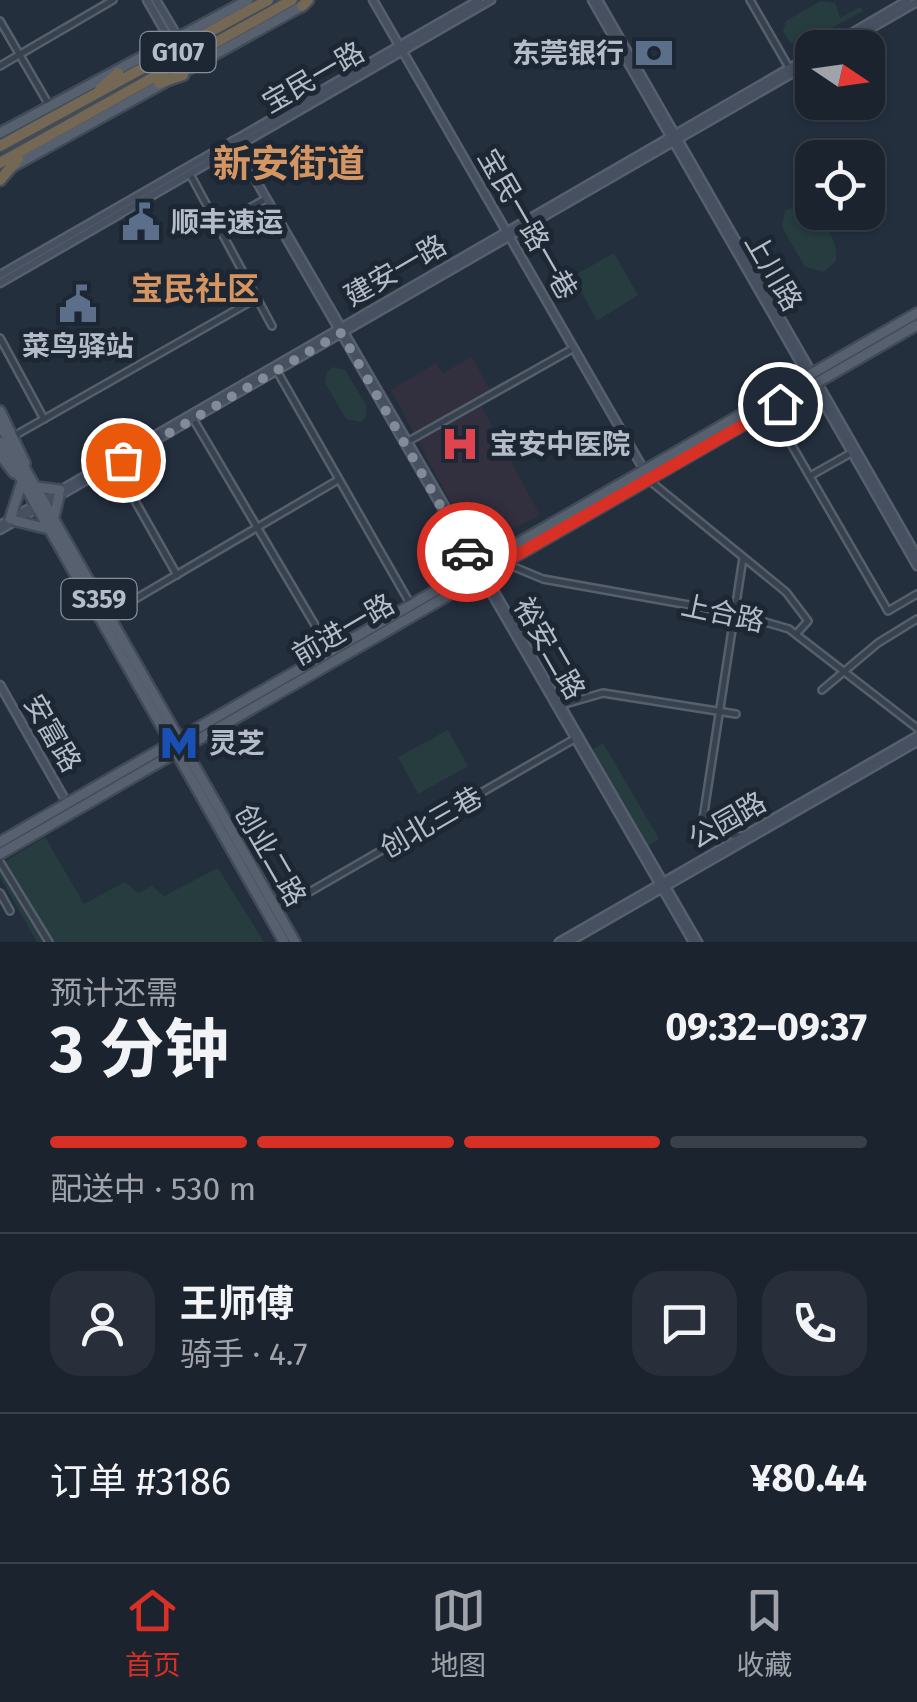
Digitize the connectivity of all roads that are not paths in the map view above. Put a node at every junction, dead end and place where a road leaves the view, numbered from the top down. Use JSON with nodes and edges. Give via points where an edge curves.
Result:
{"nodes":[{"id":1,"x":113,"y":0,"type":"edge"},
{"id":2,"x":147,"y":0,"type":"edge"},
{"id":3,"x":156,"y":0,"type":"edge"},
{"id":4,"x":248,"y":0,"type":"edge"},
{"id":5,"x":268,"y":0,"type":"edge"},
{"id":6,"x":373,"y":0,"type":"edge"},
{"id":7,"x":479,"y":0,"type":"edge"},
{"id":8,"x":492,"y":0,"type":"edge"},
{"id":9,"x":595,"y":0,"type":"edge"},
{"id":10,"x":750,"y":0,"type":"edge"},
{"id":11,"x":908,"y":0,"type":"edge"},
{"id":12,"x":304,"y":2,"type":"edge"},
{"id":13,"x":917,"y":2,"type":"edge"},
{"id":14,"x":0,"y":22,"type":"edge"},
{"id":15,"x":857,"y":30,"type":"edge"},
{"id":16,"x":868,"y":30,"type":"edge"},
{"id":17,"x":175,"y":40,"type":"junction"},
{"id":18,"x":401,"y":49,"type":"junction"},
{"id":19,"x":20,"y":55,"type":"junction"},
{"id":20,"x":0,"y":66,"type":"edge"},
{"id":21,"x":795,"y":69,"type":"edge"},
{"id":22,"x":791,"y":71,"type":"junction"},
{"id":23,"x":118,"y":73,"type":"junction"},
{"id":24,"x":183,"y":75,"type":"junction"},
{"id":25,"x":134,"y":91,"type":"junction"},
{"id":26,"x":87,"y":102,"type":"junction"},
{"id":27,"x":50,"y":108,"type":"junction"},
{"id":28,"x":665,"y":122,"type":"junction"},
{"id":29,"x":691,"y":128,"type":"junction"},
{"id":30,"x":64,"y":130,"type":"junction"},
{"id":31,"x":0,"y":133,"type":"edge"},
{"id":32,"x":674,"y":138,"type":"junction"},
{"id":33,"x":235,"y":145,"type":"junction"},
{"id":34,"x":0,"y":146,"type":"edge"},
{"id":35,"x":655,"y":149,"type":"junction"},
{"id":36,"x":685,"y":158,"type":"junction"},
{"id":37,"x":2,"y":171,"type":"edge"},
{"id":38,"x":190,"y":173,"type":"junction"},
{"id":39,"x":264,"y":200,"type":"junction"},
{"id":40,"x":218,"y":225,"type":"junction"},
{"id":41,"x":508,"y":234,"type":"junction"},
{"id":42,"x":0,"y":275,"type":"edge"},
{"id":43,"x":0,"y":283,"type":"edge"},
{"id":44,"x":257,"y":298,"type":"junction"},
{"id":45,"x":917,"y":314,"type":"edge"},
{"id":46,"x":917,"y":325,"type":"edge"},
{"id":47,"x":272,"y":326,"type":"dead end"},
{"id":48,"x":342,"y":330,"type":"junction"},
{"id":49,"x":0,"y":338,"type":"edge"},
{"id":50,"x":574,"y":348,"type":"junction"},
{"id":51,"x":276,"y":370,"type":"junction"},
{"id":52,"x":812,"y":379,"type":"junction"},
{"id":53,"x":0,"y":411,"type":"edge"},
{"id":54,"x":192,"y":417,"type":"junction"},
{"id":55,"x":44,"y":418,"type":"junction"},
{"id":56,"x":776,"y":418,"type":"dead end"},
{"id":57,"x":0,"y":425,"type":"edge"},
{"id":58,"x":14,"y":436,"type":"junction"},
{"id":59,"x":0,"y":442,"type":"edge"},
{"id":60,"x":407,"y":442,"type":"junction"},
{"id":61,"x":854,"y":451,"type":"junction"},
{"id":62,"x":8,"y":454,"type":"edge"},
{"id":63,"x":123,"y":460,"type":"junction"},
{"id":64,"x":646,"y":475,"type":"junction"},
{"id":65,"x":810,"y":476,"type":"junction"},
{"id":66,"x":25,"y":478,"type":"junction"},
{"id":67,"x":338,"y":480,"type":"junction"},
{"id":68,"x":35,"y":487,"type":"junction"},
{"id":69,"x":59,"y":493,"type":"junction"},
{"id":70,"x":40,"y":504,"type":"junction"},
{"id":71,"x":13,"y":520,"type":"junction"},
{"id":72,"x":51,"y":524,"type":"junction"},
{"id":73,"x":0,"y":528,"type":"edge"},
{"id":74,"x":258,"y":528,"type":"junction"},
{"id":75,"x":912,"y":547,"type":"edge"},
{"id":76,"x":917,"y":556,"type":"edge"},
{"id":77,"x":743,"y":558,"type":"junction"},
{"id":78,"x":504,"y":562,"type":"junction"},
{"id":79,"x":917,"y":566,"type":"edge"},
{"id":80,"x":481,"y":570,"type":"junction"},
{"id":81,"x":176,"y":575,"type":"junction"},
{"id":82,"x":917,"y":594,"type":"edge"},
{"id":83,"x":418,"y":605,"type":"junction"},
{"id":84,"x":734,"y":613,"type":"junction"},
{"id":85,"x":108,"y":615,"type":"junction"},
{"id":86,"x":917,"y":619,"type":"edge"},
{"id":87,"x":797,"y":633,"type":"junction"},
{"id":88,"x":332,"y":652,"type":"junction"},
{"id":89,"x":842,"y":672,"type":"junction"},
{"id":90,"x":0,"y":685,"type":"edge"},
{"id":91,"x":822,"y":690,"type":"dead end"},
{"id":92,"x":560,"y":705,"type":"junction"},
{"id":93,"x":720,"y":711,"type":"junction"},
{"id":94,"x":736,"y":714,"type":"dead end"},
{"id":95,"x":915,"y":727,"type":"edge"},
{"id":96,"x":576,"y":738,"type":"junction"},
{"id":97,"x":916,"y":739,"type":"edge"},
{"id":98,"x":178,"y":746,"type":"junction"},
{"id":99,"x":109,"y":785,"type":"junction"},
{"id":100,"x":67,"y":804,"type":"junction"},
{"id":101,"x":742,"y":837,"type":"junction"},
{"id":102,"x":0,"y":842,"type":"edge"},
{"id":103,"x":0,"y":854,"type":"edge"},
{"id":104,"x":0,"y":862,"type":"edge"},
{"id":105,"x":663,"y":885,"type":"junction"},
{"id":106,"x":0,"y":893,"type":"edge"},
{"id":107,"x":272,"y":902,"type":"junction"},
{"id":108,"x":286,"y":905,"type":"junction"},
{"id":109,"x":10,"y":911,"type":"dead end"},
{"id":110,"x":282,"y":918,"type":"junction"},
{"id":111,"x":49,"y":942,"type":"edge"},
{"id":112,"x":284,"y":942,"type":"edge"},
{"id":113,"x":295,"y":942,"type":"edge"},
{"id":114,"x":560,"y":942,"type":"edge"},
{"id":115,"x":570,"y":942,"type":"edge"},
{"id":116,"x":696,"y":942,"type":"edge"}],
"edges":[{"from":1,"to":19,"type":"street"},
{"from":2,"to":17,"type":"main road"},
{"from":3,"to":17,"type":"main road"},
{"from":4,"to":17,"type":"main road"},
{"from":5,"to":26,"type":"highway","number":"G107"},
{"from":6,"to":18,"type":"main road","name":"宝民一路一巷"},
{"from":7,"to":18,"type":"main road","name":"宝民一路"},
{"from":8,"to":18,"type":"main road","name":"宝民一路"},
{"from":9,"to":28,"type":"main road","name":"上川路"},
{"from":10,"to":22,"type":"street"},
{"from":11,"to":15,"type":"main road"},
{"from":12,"to":24,"type":"main road"},
{"from":12,"to":25,"type":"highway","number":"G107"},
{"from":13,"to":16,"type":"main road"},
{"from":14,"to":19,"type":"street"},
{"from":17,"to":23,"type":"main road"},
{"from":18,"to":33,"type":"main road","name":"宝民一路"},
{"from":18,"to":41,"type":"main road","name":"宝民一路一巷"},
{"from":19,"to":20,"type":"street"},
{"from":19,"to":27,"type":"street"},
{"from":21,"to":22,"type":"main road","name":"建安一路"},
{"from":22,"to":29,"type":"main road","name":"建安一路"},
{"from":23,"to":26,"type":"highway"},
{"from":23,"to":27,"type":"main road"},
{"from":24,"to":25,"type":"highway"},
{"from":24,"to":37,"type":"main road"},
{"from":25,"to":30,"type":"highway","number":"G107"},
{"from":26,"to":34,"type":"highway","number":"G107"},
{"from":27,"to":31,"type":"main road"},
{"from":28,"to":29,"type":"main road"},
{"from":28,"to":32,"type":"main road","name":"上川路"},
{"from":28,"to":35,"type":"main road"},
{"from":29,"to":32,"type":"main road","name":"建安一路"},
{"from":29,"to":36,"type":"main road"},
{"from":30,"to":37,"type":"highway","number":"G107"},
{"from":30,"to":37,"type":"highway"},
{"from":32,"to":35,"type":"main road","name":"建安一路"},
{"from":32,"to":36,"type":"main road","name":"上川路"},
{"from":33,"to":38,"type":"main road","name":"宝民一路"},
{"from":33,"to":39,"type":"main road","name":"裕安二路"},
{"from":33,"to":42,"type":"main road","name":"宝民一路"},
{"from":33,"to":48,"type":"main road","name":"裕安二路"},
{"from":35,"to":36,"type":"main road"},
{"from":35,"to":41,"type":"main road","name":"建安一路"},
{"from":36,"to":52,"type":"main road","name":"上川路"},
{"from":38,"to":40,"type":"street"},
{"from":38,"to":43,"type":"main road","name":"宝民一路"},
{"from":39,"to":40,"type":"street"},
{"from":39,"to":48,"type":"main road","name":"裕安二路"},
{"from":40,"to":44,"type":"street"},
{"from":41,"to":48,"type":"main road","name":"建安一路"},
{"from":41,"to":50,"type":"main road","name":"宝民一路一巷"},
{"from":44,"to":47,"type":"street"},
{"from":44,"to":55,"type":"street"},
{"from":45,"to":52,"type":"main road","name":"前进一路"},
{"from":46,"to":52,"type":"main road","name":"前进一路"},
{"from":48,"to":51,"type":"main road","name":"建安一路"},
{"from":48,"to":54,"type":"main road","name":"建安一路"},
{"from":48,"to":60,"type":"main road","name":"裕安二路"},
{"from":49,"to":55,"type":"street"},
{"from":50,"to":60,"type":"street"},
{"from":50,"to":64,"type":"main road","name":"宝民一路一巷"},
{"from":51,"to":54,"type":"main road","name":"建安一路"},
{"from":51,"to":67,"type":"street"},
{"from":52,"to":61,"type":"main road","name":"上川路"},
{"from":52,"to":64,"type":"main road","name":"前进一路"},
{"from":53,"to":58,"type":"main road"},
{"from":54,"to":63,"type":"main road","name":"建安一路"},
{"from":54,"to":69,"type":"main road","name":"建安一路"},
{"from":54,"to":74,"type":"street"},
{"from":55,"to":58,"type":"street"},
{"from":56,"to":65,"type":"street"},
{"from":57,"to":62,"type":"main road","name":"创业二路","number":"S359"},
{"from":58,"to":66,"type":"main road"},
{"from":59,"to":62,"type":"main road","name":"创业二路","number":"S359"},
{"from":60,"to":80,"type":"main road","name":"裕安二路"},
{"from":61,"to":65,"type":"street"},
{"from":61,"to":75,"type":"main road","name":"上川路"},
{"from":62,"to":66,"type":"main road","name":"创业二路","number":"S359"},
{"from":63,"to":69,"type":"main road","name":"建安一路"},
{"from":63,"to":81,"type":"street","via":[[126,485]]},
{"from":64,"to":77,"type":"street"},
{"from":64,"to":78,"type":"main road","name":"前进一路"},
{"from":64,"to":80,"type":"main road","name":"前进一路"},
{"from":65,"to":82,"type":"street","via":[[888,611]]},
{"from":66,"to":68,"type":"main road","name":"创业二路","number":"S359"},
{"from":66,"to":70,"type":"main road","name":"创业二路","number":"S359"},
{"from":66,"to":71,"type":"main road"},
{"from":67,"to":74,"type":"street"},
{"from":67,"to":83,"type":"street"},
{"from":68,"to":69,"type":"main road"},
{"from":68,"to":70,"type":"main road","name":"创业二路","number":"S359"},
{"from":69,"to":70,"type":"main road","name":"建安一路"},
{"from":69,"to":72,"type":"main road"},
{"from":70,"to":71,"type":"main road","name":"建安一路"},
{"from":70,"to":72,"type":"main road","name":"创业二路","number":"S359"},
{"from":71,"to":72,"type":"main road"},
{"from":71,"to":73,"type":"main road","name":"建安一路"},
{"from":72,"to":85,"type":"main road","name":"创业二路","number":"S359"},
{"from":72,"to":98,"type":"main road","name":"创业二路","number":"S359"},
{"from":74,"to":81,"type":"street"},
{"from":74,"to":88,"type":"street"},
{"from":75,"to":76,"type":"main road","name":"上川路"},
{"from":75,"to":79,"type":"main road","name":"上川路"},
{"from":77,"to":84,"type":"street"},
{"from":77,"to":87,"type":"street","via":[[786,592],[808,622]]},
{"from":78,"to":80,"type":"main road","name":"前进一路"},
{"from":78,"to":84,"type":"street","name":"上合路","via":[[543,579]]},
{"from":80,"to":83,"type":"main road","name":"前进一路"},
{"from":80,"to":92,"type":"main road","name":"裕安二路"},
{"from":81,"to":85,"type":"street"},
{"from":83,"to":88,"type":"main road","name":"前进一路"},
{"from":83,"to":98,"type":"main road","name":"前进一路"},
{"from":84,"to":87,"type":"street","name":"上合路"},
{"from":84,"to":93,"type":"street"},
{"from":85,"to":98,"type":"main road","name":"创业二路","number":"S359"},
{"from":86,"to":89,"type":"street"},
{"from":87,"to":89,"type":"street","name":"上合路"},
{"from":88,"to":98,"type":"main road","name":"前进一路"},
{"from":89,"to":91,"type":"street"},
{"from":89,"to":95,"type":"street","name":"上合路"},
{"from":90,"to":100,"type":"main road","name":"安富路"},
{"from":92,"to":93,"type":"street","via":[[603,693]]},
{"from":92,"to":96,"type":"main road","name":"裕安二路"},
{"from":92,"to":105,"type":"main road","name":"裕安二路"},
{"from":93,"to":94,"type":"street"},
{"from":93,"to":101,"type":"street","via":[[701,832]]},
{"from":95,"to":97,"type":"street","name":"上合路"},
{"from":96,"to":105,"type":"main road","name":"裕安二路"},
{"from":96,"to":108,"type":"street","name":"创北三巷"},
{"from":97,"to":101,"type":"main road","name":"公园路"},
{"from":97,"to":105,"type":"main road","name":"公园路"},
{"from":98,"to":99,"type":"main road","name":"前进一路"},
{"from":98,"to":107,"type":"main road","name":"创业二路","number":"S359"},
{"from":98,"to":112,"type":"main road","name":"创业二路","number":"S359"},
{"from":99,"to":100,"type":"main road","name":"前进一路"},
{"from":99,"to":103,"type":"main road","name":"前进一路"},
{"from":100,"to":102,"type":"main road","name":"前进一路"},
{"from":101,"to":105,"type":"main road","name":"公园路"},
{"from":104,"to":111,"type":"street"},
{"from":105,"to":114,"type":"main road","name":"公园路"},
{"from":105,"to":115,"type":"main road","name":"公园路"},
{"from":105,"to":116,"type":"main road","name":"裕安二路"},
{"from":106,"to":109,"type":"street"},
{"from":107,"to":108,"type":"street"},
{"from":107,"to":110,"type":"main road","name":"创业二路","number":"S359"},
{"from":108,"to":110,"type":"street"},
{"from":110,"to":113,"type":"main road","name":"创业二路","number":"S359"}]}
